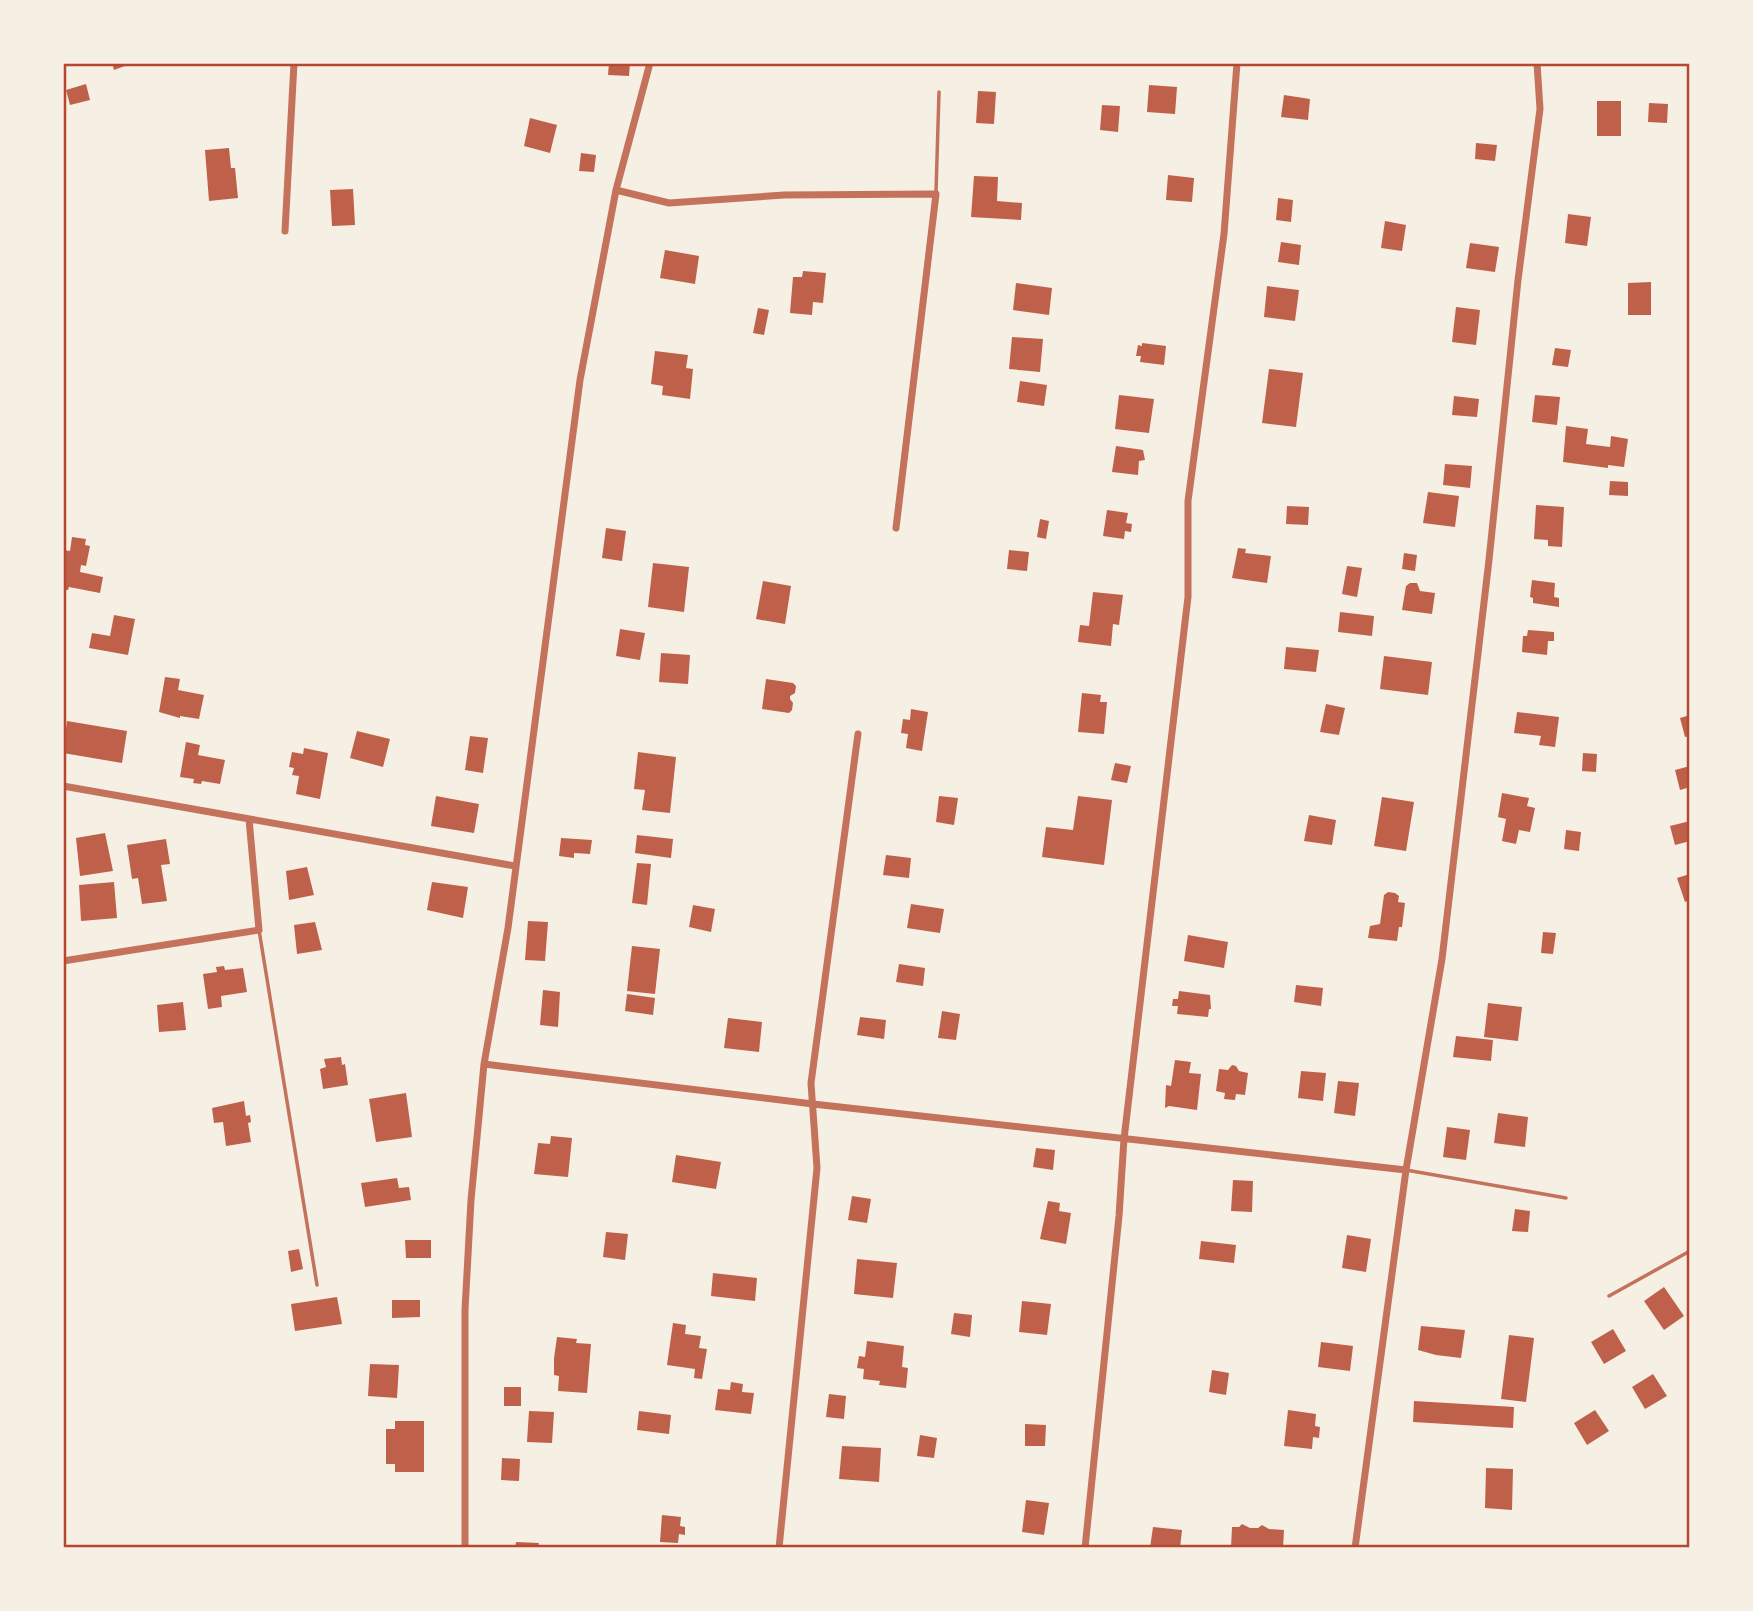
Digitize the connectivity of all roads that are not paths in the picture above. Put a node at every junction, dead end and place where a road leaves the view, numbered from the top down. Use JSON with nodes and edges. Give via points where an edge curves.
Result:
{"nodes":[{"id":1,"x":294,"y":63,"type":"edge"},
{"id":2,"x":650,"y":63,"type":"edge"},
{"id":3,"x":1237,"y":63,"type":"edge"},
{"id":4,"x":1537,"y":63,"type":"edge"},
{"id":5,"x":939,"y":92,"type":"dead end"},
{"id":6,"x":616,"y":190,"type":"junction"},
{"id":7,"x":936,"y":194,"type":"junction"},
{"id":8,"x":285,"y":231,"type":"dead end"},
{"id":9,"x":896,"y":528,"type":"dead end"},
{"id":10,"x":858,"y":734,"type":"dead end"},
{"id":11,"x":63,"y":786,"type":"edge"},
{"id":12,"x":248,"y":819,"type":"junction"},
{"id":13,"x":514,"y":866,"type":"junction"},
{"id":14,"x":259,"y":930,"type":"junction"},
{"id":15,"x":63,"y":961,"type":"edge"},
{"id":16,"x":484,"y":1064,"type":"junction"},
{"id":17,"x":813,"y":1104,"type":"junction"},
{"id":18,"x":1124,"y":1139,"type":"junction"},
{"id":19,"x":1406,"y":1170,"type":"junction"},
{"id":20,"x":1566,"y":1198,"type":"dead end"},
{"id":21,"x":1690,"y":1251,"type":"edge"},
{"id":22,"x":317,"y":1285,"type":"dead end"},
{"id":23,"x":1609,"y":1296,"type":"dead end"},
{"id":24,"x":465,"y":1548,"type":"edge"},
{"id":25,"x":779,"y":1548,"type":"edge"},
{"id":26,"x":1085,"y":1548,"type":"edge"},
{"id":27,"x":1355,"y":1548,"type":"edge"}],
"edges":[{"from":1,"to":8,"type":"street"},
{"from":2,"to":6,"type":"street"},
{"from":3,"to":18,"type":"street","via":[[1224,234],[1188,501],[1188,597]]},
{"from":4,"to":19,"type":"street","via":[[1540,108],[1442,959]]},
{"from":5,"to":7,"type":"lane"},
{"from":6,"to":7,"type":"street","via":[[669,203],[784,195]]},
{"from":6,"to":13,"type":"street","via":[[580,380]]},
{"from":7,"to":9,"type":"street"},
{"from":10,"to":17,"type":"street","via":[[811,1083]]},
{"from":11,"to":12,"type":"street"},
{"from":12,"to":13,"type":"street"},
{"from":12,"to":14,"type":"street"},
{"from":13,"to":16,"type":"street"},
{"from":14,"to":15,"type":"street"},
{"from":14,"to":22,"type":"lane"},
{"from":16,"to":17,"type":"street"},
{"from":16,"to":24,"type":"street","via":[[465,1310]]},
{"from":17,"to":18,"type":"street"},
{"from":17,"to":25,"type":"street","via":[[817,1168]]},
{"from":18,"to":19,"type":"street"},
{"from":18,"to":26,"type":"street"},
{"from":19,"to":20,"type":"lane"},
{"from":19,"to":27,"type":"street"},
{"from":21,"to":23,"type":"lane"}]}
